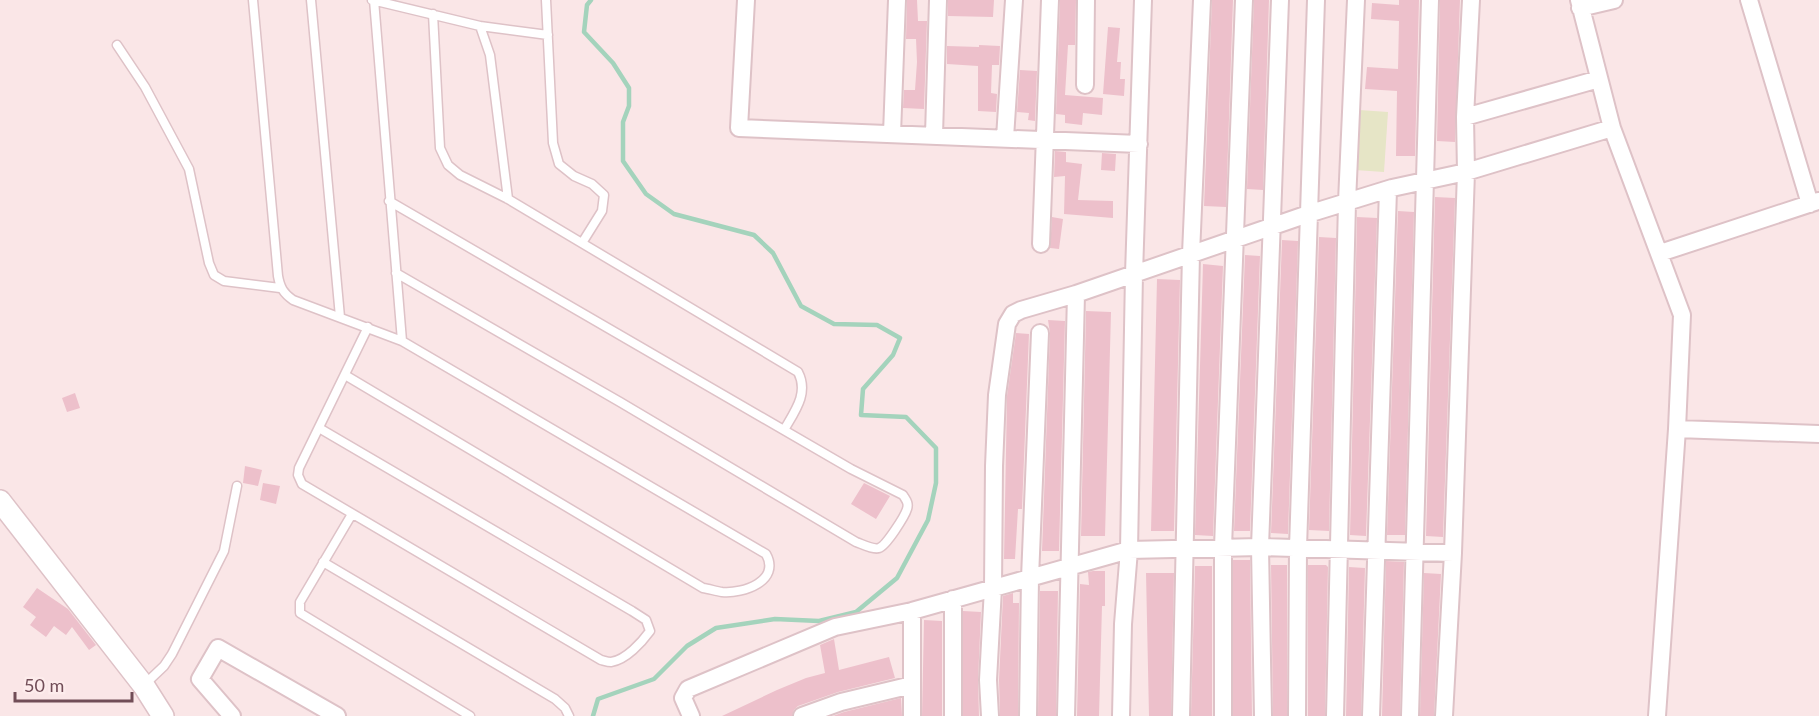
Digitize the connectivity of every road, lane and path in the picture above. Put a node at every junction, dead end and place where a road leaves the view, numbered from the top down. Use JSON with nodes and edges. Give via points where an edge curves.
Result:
{"nodes":[{"id":1,"x":253,"y":0,"type":"edge"},
{"id":2,"x":311,"y":0,"type":"edge"},
{"id":3,"x":373,"y":0,"type":"edge"},
{"id":4,"x":546,"y":0,"type":"edge"},
{"id":5,"x":746,"y":0,"type":"edge"},
{"id":6,"x":897,"y":0,"type":"edge"},
{"id":7,"x":938,"y":0,"type":"edge"},
{"id":8,"x":1014,"y":0,"type":"edge"},
{"id":9,"x":1050,"y":0,"type":"edge"},
{"id":10,"x":1086,"y":0,"type":"edge"},
{"id":11,"x":1143,"y":0,"type":"edge"},
{"id":12,"x":1202,"y":0,"type":"edge"},
{"id":13,"x":1244,"y":0,"type":"edge"},
{"id":14,"x":1280,"y":0,"type":"edge"},
{"id":15,"x":1316,"y":0,"type":"edge"},
{"id":16,"x":1356,"y":0,"type":"edge"},
{"id":17,"x":1430,"y":0,"type":"edge"},
{"id":18,"x":1471,"y":0,"type":"edge"},
{"id":19,"x":1614,"y":0,"type":"edge"},
{"id":20,"x":1749,"y":0,"type":"edge"},
{"id":21,"x":1579,"y":4,"type":"edge"},
{"id":22,"x":432,"y":14,"type":"junction"},
{"id":23,"x":480,"y":26,"type":"junction"},
{"id":24,"x":548,"y":35,"type":"junction"},
{"id":25,"x":117,"y":45,"type":"dead end"},
{"id":26,"x":1599,"y":79,"type":"junction"},
{"id":27,"x":1085,"y":85,"type":"dead end"},
{"id":28,"x":1465,"y":117,"type":"junction"},
{"id":29,"x":1612,"y":128,"type":"junction"},
{"id":30,"x":892,"y":134,"type":"junction"},
{"id":31,"x":934,"y":135,"type":"junction"},
{"id":32,"x":1005,"y":138,"type":"junction"},
{"id":33,"x":1044,"y":140,"type":"junction"},
{"id":34,"x":1139,"y":144,"type":"junction"},
{"id":35,"x":1466,"y":172,"type":"junction"},
{"id":36,"x":1424,"y":182,"type":"junction"},
{"id":37,"x":1388,"y":190,"type":"junction"},
{"id":38,"x":508,"y":199,"type":"junction"},
{"id":39,"x":389,"y":201,"type":"junction"},
{"id":40,"x":1347,"y":202,"type":"junction"},
{"id":41,"x":1815,"y":202,"type":"edge"},
{"id":42,"x":1308,"y":214,"type":"junction"},
{"id":43,"x":1273,"y":226,"type":"junction"},
{"id":44,"x":1234,"y":240,"type":"junction"},
{"id":45,"x":582,"y":243,"type":"junction"},
{"id":46,"x":1041,"y":243,"type":"dead end"},
{"id":47,"x":1660,"y":253,"type":"junction"},
{"id":48,"x":1191,"y":254,"type":"junction"},
{"id":49,"x":396,"y":273,"type":"junction"},
{"id":50,"x":1134,"y":274,"type":"junction"},
{"id":51,"x":280,"y":288,"type":"junction"},
{"id":52,"x":1076,"y":294,"type":"junction"},
{"id":53,"x":340,"y":317,"type":"junction"},
{"id":54,"x":368,"y":327,"type":"junction"},
{"id":55,"x":1040,"y":333,"type":"dead end"},
{"id":56,"x":402,"y":341,"type":"junction"},
{"id":57,"x":345,"y":375,"type":"junction"},
{"id":58,"x":319,"y":428,"type":"junction"},
{"id":59,"x":1677,"y":429,"type":"junction"},
{"id":60,"x":784,"y":430,"type":"junction"},
{"id":61,"x":1819,"y":434,"type":"edge"},
{"id":62,"x":237,"y":486,"type":"dead end"},
{"id":63,"x":0,"y":501,"type":"edge"},
{"id":64,"x":352,"y":514,"type":"junction"},
{"id":65,"x":1223,"y":547,"type":"junction"},
{"id":66,"x":1260,"y":547,"type":"junction"},
{"id":67,"x":1185,"y":548,"type":"junction"},
{"id":68,"x":1298,"y":548,"type":"junction"},
{"id":69,"x":1130,"y":550,"type":"junction"},
{"id":70,"x":1337,"y":550,"type":"junction"},
{"id":71,"x":1375,"y":551,"type":"junction"},
{"id":72,"x":1414,"y":552,"type":"junction"},
{"id":73,"x":1453,"y":553,"type":"junction"},
{"id":74,"x":323,"y":562,"type":"junction"},
{"id":75,"x":1069,"y":568,"type":"junction"},
{"id":76,"x":1030,"y":578,"type":"junction"},
{"id":77,"x":993,"y":588,"type":"junction"},
{"id":78,"x":953,"y":599,"type":"junction"},
{"id":79,"x":912,"y":611,"type":"junction"},
{"id":80,"x":912,"y":685,"type":"junction"},
{"id":81,"x":144,"y":686,"type":"junction"},
{"id":82,"x":163,"y":716,"type":"edge"},
{"id":83,"x":232,"y":716,"type":"edge"},
{"id":84,"x":337,"y":716,"type":"edge"},
{"id":85,"x":470,"y":716,"type":"edge"},
{"id":86,"x":568,"y":716,"type":"edge"},
{"id":87,"x":691,"y":716,"type":"edge"},
{"id":88,"x":802,"y":716,"type":"edge"},
{"id":89,"x":912,"y":716,"type":"edge"},
{"id":90,"x":953,"y":716,"type":"edge"},
{"id":91,"x":990,"y":716,"type":"edge"},
{"id":92,"x":1028,"y":716,"type":"edge"},
{"id":93,"x":1066,"y":716,"type":"edge"},
{"id":94,"x":1121,"y":716,"type":"edge"},
{"id":95,"x":1181,"y":716,"type":"edge"},
{"id":96,"x":1223,"y":716,"type":"edge"},
{"id":97,"x":1263,"y":716,"type":"edge"},
{"id":98,"x":1297,"y":716,"type":"edge"},
{"id":99,"x":1335,"y":716,"type":"edge"},
{"id":100,"x":1371,"y":716,"type":"edge"},
{"id":101,"x":1410,"y":716,"type":"edge"},
{"id":102,"x":1444,"y":716,"type":"edge"},
{"id":103,"x":1657,"y":716,"type":"edge"}],
"edges":[{"from":1,"to":51,"type":"lane"},
{"from":2,"to":53,"type":"lane"},
{"from":3,"to":22,"type":"lane"},
{"from":3,"to":39,"type":"lane"},
{"from":4,"to":24,"type":"lane"},
{"from":5,"to":30,"type":"street","via":[[739,128]]},
{"from":6,"to":30,"type":"street"},
{"from":7,"to":31,"type":"street"},
{"from":8,"to":32,"type":"street"},
{"from":9,"to":33,"type":"street"},
{"from":10,"to":27,"type":"street"},
{"from":11,"to":34,"type":"street"},
{"from":12,"to":48,"type":"street"},
{"from":13,"to":44,"type":"street"},
{"from":14,"to":43,"type":"street"},
{"from":15,"to":42,"type":"street"},
{"from":16,"to":40,"type":"street"},
{"from":17,"to":36,"type":"street"},
{"from":18,"to":28,"type":"street"},
{"from":19,"to":21,"type":"street"},
{"from":20,"to":41,"type":"street"},
{"from":21,"to":26,"type":"street"},
{"from":22,"to":23,"type":"lane"},
{"from":22,"to":38,"type":"lane","via":[[440,148],[448,165],[460,175]]},
{"from":23,"to":24,"type":"lane"},
{"from":23,"to":38,"type":"lane","via":[[489,55]]},
{"from":24,"to":45,"type":"lane","via":[[553,143],[559,164],[604,195],[602,211]]},
{"from":25,"to":51,"type":"lane","via":[[145,87],[189,170],[208,263],[214,275],[224,281]]},
{"from":26,"to":28,"type":"street"},
{"from":26,"to":29,"type":"street"},
{"from":28,"to":35,"type":"street"},
{"from":29,"to":35,"type":"street"},
{"from":29,"to":47,"type":"street"},
{"from":30,"to":31,"type":"street"},
{"from":31,"to":32,"type":"street"},
{"from":32,"to":33,"type":"street"},
{"from":33,"to":34,"type":"street"},
{"from":33,"to":46,"type":"street"},
{"from":34,"to":50,"type":"street"},
{"from":35,"to":36,"type":"street"},
{"from":35,"to":73,"type":"street"},
{"from":36,"to":37,"type":"street"},
{"from":36,"to":72,"type":"street"},
{"from":37,"to":40,"type":"street"},
{"from":37,"to":71,"type":"street"},
{"from":38,"to":45,"type":"lane"},
{"from":39,"to":49,"type":"lane"},
{"from":39,"to":60,"type":"lane"},
{"from":40,"to":42,"type":"street"},
{"from":40,"to":70,"type":"street"},
{"from":41,"to":47,"type":"street"},
{"from":42,"to":43,"type":"street"},
{"from":42,"to":68,"type":"street"},
{"from":43,"to":44,"type":"street"},
{"from":43,"to":66,"type":"street"},
{"from":44,"to":48,"type":"street"},
{"from":44,"to":65,"type":"street"},
{"from":45,"to":60,"type":"lane","via":[[798,372],[804,383],[799,405]]},
{"from":47,"to":59,"type":"street","via":[[1682,315]]},
{"from":48,"to":50,"type":"street"},
{"from":48,"to":67,"type":"street"},
{"from":49,"to":56,"type":"lane"},
{"from":49,"to":60,"type":"lane","via":[[856,542],[880,548],[907,510],[903,495]]},
{"from":50,"to":52,"type":"street"},
{"from":50,"to":69,"type":"street"},
{"from":51,"to":53,"type":"lane","via":[[293,300]]},
{"from":52,"to":75,"type":"street"},
{"from":52,"to":77,"type":"street","via":[[1021,310],[1007,324],[993,466]]},
{"from":53,"to":54,"type":"lane"},
{"from":54,"to":56,"type":"lane"},
{"from":54,"to":57,"type":"lane"},
{"from":55,"to":76,"type":"street"},
{"from":56,"to":57,"type":"lane","via":[[766,554],[771,562],[770,572],[764,580],[745,589],[724,592],[703,588]]},
{"from":57,"to":58,"type":"lane"},
{"from":58,"to":64,"type":"lane","via":[[298,476],[310,490]]},
{"from":58,"to":64,"type":"lane","via":[[632,611],[646,620],[650,631],[624,656],[611,662],[601,660]]},
{"from":59,"to":61,"type":"street"},
{"from":59,"to":103,"type":"street"},
{"from":62,"to":81,"type":"lane","via":[[224,551],[172,654]]},
{"from":63,"to":81,"type":"street"},
{"from":64,"to":74,"type":"lane"},
{"from":65,"to":66,"type":"street"},
{"from":65,"to":67,"type":"street"},
{"from":65,"to":96,"type":"street"},
{"from":66,"to":68,"type":"street"},
{"from":66,"to":97,"type":"street"},
{"from":67,"to":69,"type":"street"},
{"from":67,"to":95,"type":"street"},
{"from":68,"to":70,"type":"street"},
{"from":68,"to":98,"type":"street"},
{"from":69,"to":75,"type":"street"},
{"from":69,"to":94,"type":"street"},
{"from":70,"to":71,"type":"street"},
{"from":70,"to":99,"type":"street"},
{"from":71,"to":72,"type":"street"},
{"from":71,"to":100,"type":"street"},
{"from":72,"to":73,"type":"street"},
{"from":72,"to":101,"type":"street"},
{"from":73,"to":102,"type":"street"},
{"from":74,"to":85,"type":"lane","via":[[300,602],[300,613]]},
{"from":74,"to":86,"type":"lane","via":[[555,699]]},
{"from":75,"to":76,"type":"street"},
{"from":75,"to":93,"type":"street"},
{"from":76,"to":77,"type":"street"},
{"from":76,"to":92,"type":"street"},
{"from":77,"to":78,"type":"street"},
{"from":77,"to":91,"type":"street"},
{"from":78,"to":79,"type":"street"},
{"from":78,"to":90,"type":"street"},
{"from":79,"to":80,"type":"street"},
{"from":79,"to":87,"type":"street","via":[[835,627],[688,689],[683,698]]},
{"from":80,"to":88,"type":"street"},
{"from":80,"to":89,"type":"street"},
{"from":81,"to":82,"type":"street"},
{"from":83,"to":84,"type":"street","via":[[200,679],[218,648]]}]}
